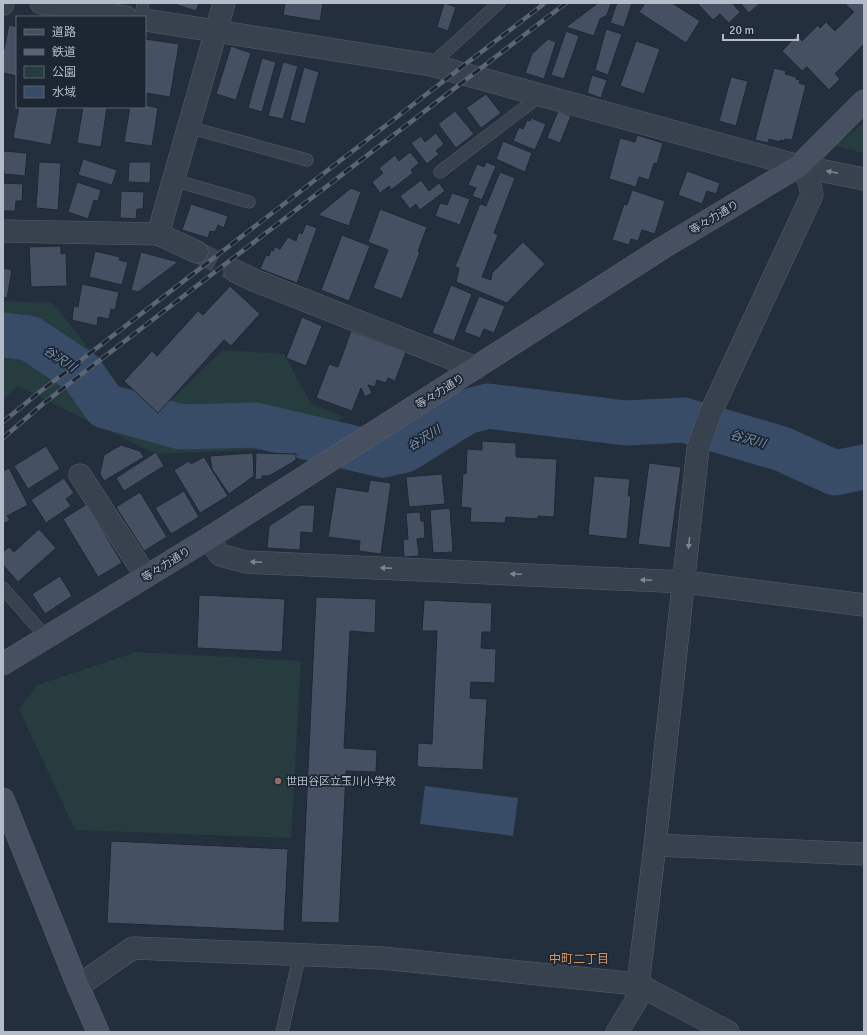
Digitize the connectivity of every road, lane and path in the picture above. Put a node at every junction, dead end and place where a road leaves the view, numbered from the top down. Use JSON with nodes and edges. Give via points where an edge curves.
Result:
{"nodes":[{"id":1,"x":41,"y":3,"type":"edge"},
{"id":2,"x":143,"y":3,"type":"edge"},
{"id":3,"x":224,"y":3,"type":"edge"},
{"id":4,"x":500,"y":3,"type":"edge"},
{"id":5,"x":120,"y":16,"type":"edge"},
{"id":6,"x":140,"y":16,"type":"edge"},
{"id":7,"x":146,"y":20,"type":"edge"},
{"id":8,"x":216,"y":32,"type":"junction"},
{"id":9,"x":431,"y":65,"type":"junction"},
{"id":10,"x":541,"y":95,"type":"junction"},
{"id":11,"x":864,"y":101,"type":"edge"},
{"id":12,"x":188,"y":127,"type":"junction"},
{"id":13,"x":307,"y":160,"type":"dead end"},
{"id":14,"x":799,"y":166,"type":"junction"},
{"id":15,"x":440,"y":172,"type":"dead end"},
{"id":16,"x":864,"y":179,"type":"edge"},
{"id":17,"x":173,"y":180,"type":"junction"},
{"id":18,"x":249,"y":202,"type":"dead end"},
{"id":19,"x":3,"y":231,"type":"edge"},
{"id":20,"x":158,"y":234,"type":"junction"},
{"id":21,"x":197,"y":252,"type":"tunnel mouth"},
{"id":22,"x":235,"y":271,"type":"tunnel mouth"},
{"id":23,"x":476,"y":368,"type":"junction"},
{"id":24,"x":80,"y":474,"type":"dead end"},
{"id":25,"x":209,"y":538,"type":"junction"},
{"id":26,"x":146,"y":576,"type":"junction"},
{"id":27,"x":684,"y":582,"type":"junction"},
{"id":28,"x":3,"y":588,"type":"edge"},
{"id":29,"x":864,"y":605,"type":"edge"},
{"id":30,"x":46,"y":638,"type":"junction"},
{"id":31,"x":3,"y":664,"type":"edge"},
{"id":32,"x":3,"y":799,"type":"edge"},
{"id":33,"x":655,"y":845,"type":"junction"},
{"id":34,"x":864,"y":854,"type":"edge"},
{"id":35,"x":300,"y":954,"type":"junction"},
{"id":36,"x":637,"y":984,"type":"junction"},
{"id":37,"x":78,"y":986,"type":"junction"},
{"id":38,"x":95,"y":1031,"type":"edge"},
{"id":39,"x":282,"y":1032,"type":"edge"},
{"id":40,"x":617,"y":1032,"type":"edge"},
{"id":41,"x":728,"y":1032,"type":"edge"}],
"edges":[{"from":1,"to":5,"type":"street"},
{"from":2,"to":6,"type":"lane"},
{"from":3,"to":8,"type":"street"},
{"from":4,"to":9,"type":"lane"},
{"from":7,"to":8,"type":"street"},
{"from":8,"to":9,"type":"street"},
{"from":8,"to":12,"type":"street"},
{"from":9,"to":10,"type":"street"},
{"from":10,"to":14,"type":"street"},
{"from":10,"to":15,"type":"lane"},
{"from":11,"to":14,"type":"street","name":"等々力通り"},
{"from":12,"to":13,"type":"lane"},
{"from":12,"to":17,"type":"street"},
{"from":16,"to":14,"type":"street","one_way":true},
{"from":14,"to":23,"type":"street","name":"等々力通り","via":[[664,247]]},
{"from":14,"to":27,"type":"street","one_way":true,"via":[[809,180],[812,195],[710,414],[698,448]]},
{"from":17,"to":18,"type":"lane"},
{"from":17,"to":20,"type":"street"},
{"from":19,"to":20,"type":"street"},
{"from":20,"to":21,"type":"street"},
{"from":22,"to":23,"type":"street"},
{"from":23,"to":25,"type":"street","name":"等々力通り"},
{"from":24,"to":26,"type":"street"},
{"from":25,"to":26,"type":"street","name":"等々力通り"},
{"from":27,"to":25,"type":"street","one_way":true,"via":[[246,562],[220,555]]},
{"from":26,"to":30,"type":"street","name":"等々力通り"},
{"from":27,"to":29,"type":"street"},
{"from":27,"to":33,"type":"street"},
{"from":28,"to":30,"type":"lane"},
{"from":30,"to":31,"type":"street","name":"等々力通り"},
{"from":32,"to":37,"type":"street"},
{"from":33,"to":34,"type":"street"},
{"from":33,"to":36,"type":"street"},
{"from":35,"to":36,"type":"street","via":[[382,958]]},
{"from":35,"to":37,"type":"street","via":[[133,948]]},
{"from":35,"to":39,"type":"lane"},
{"from":36,"to":40,"type":"street","via":[[636,1001]]},
{"from":36,"to":41,"type":"street"},
{"from":37,"to":38,"type":"street"}]}
